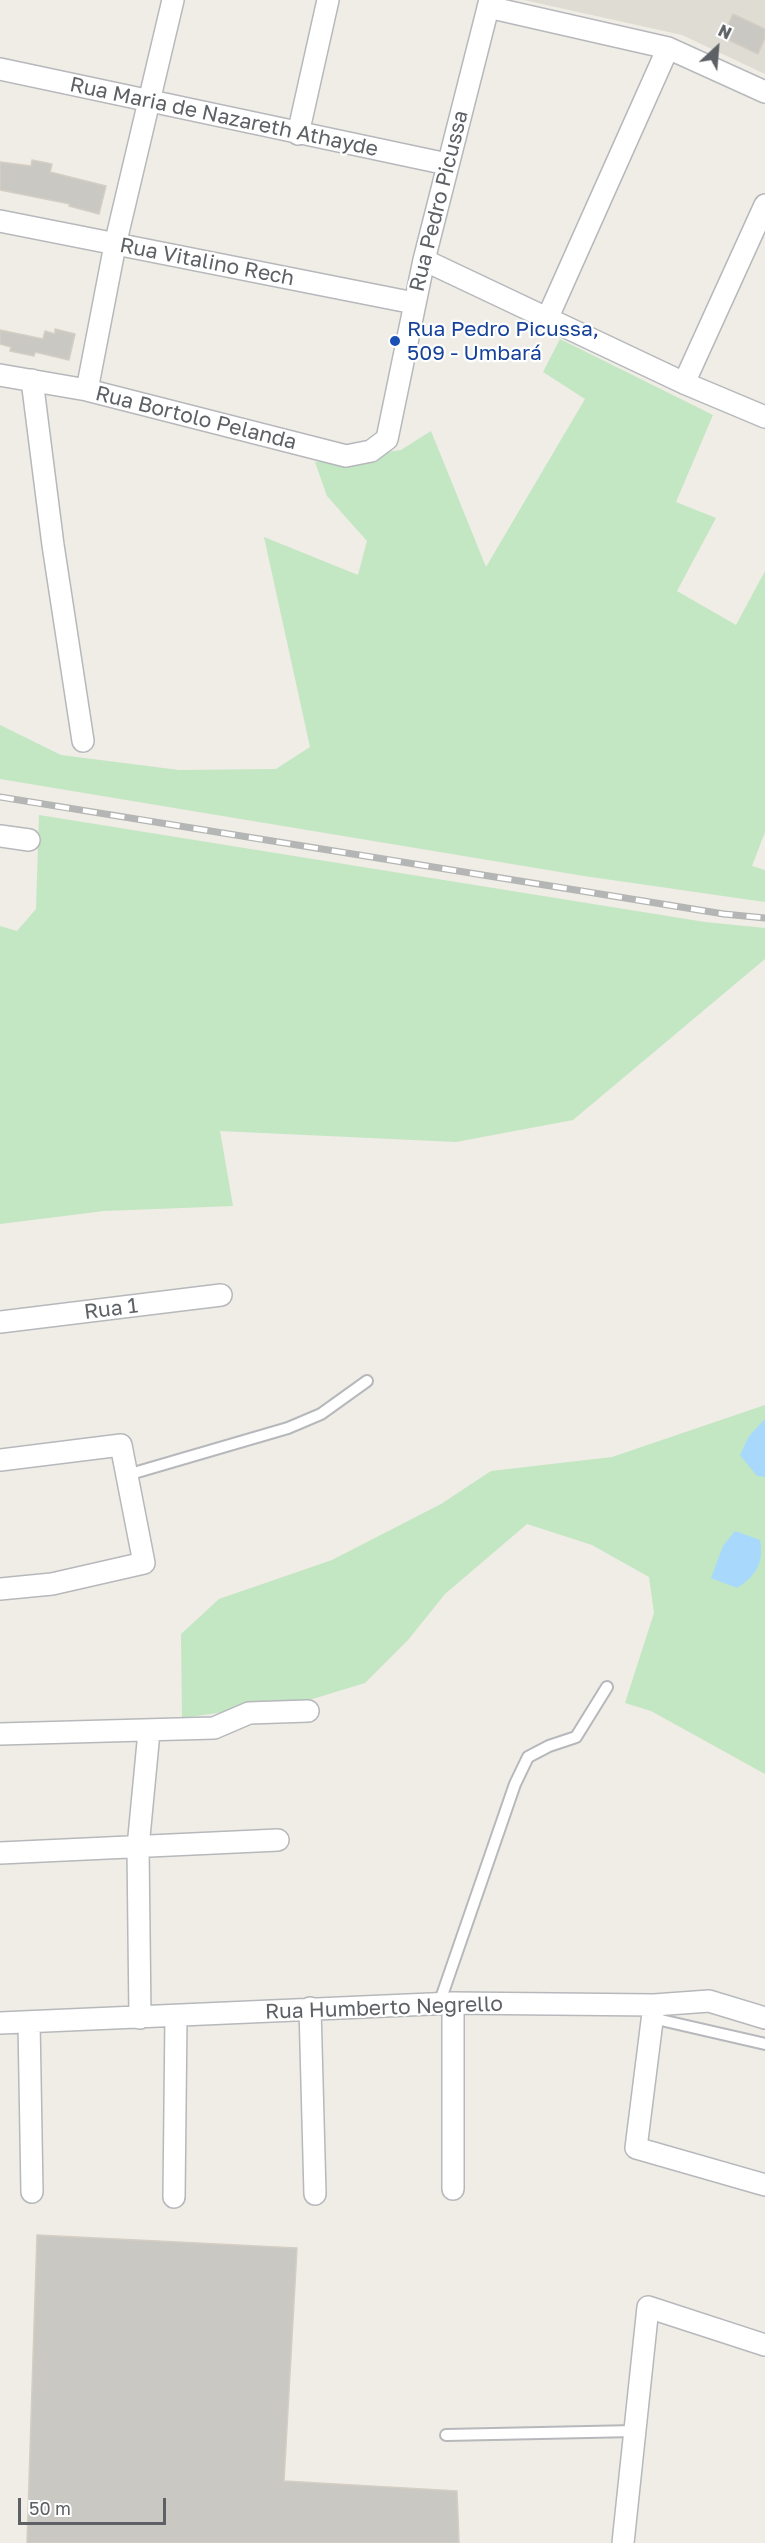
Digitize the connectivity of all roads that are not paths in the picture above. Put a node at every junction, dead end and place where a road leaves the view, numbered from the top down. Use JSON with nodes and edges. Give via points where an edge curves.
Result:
{"nodes":[{"id":1,"x":173,"y":0,"type":"edge"},
{"id":2,"x":328,"y":0,"type":"edge"},
{"id":3,"x":489,"y":4,"type":"edge"},
{"id":4,"x":668,"y":48,"type":"junction"},
{"id":5,"x":0,"y":69,"type":"edge"},
{"id":6,"x":765,"y":92,"type":"edge"},
{"id":7,"x":148,"y":99,"type":"junction"},
{"id":8,"x":298,"y":134,"type":"junction"},
{"id":9,"x":447,"y":164,"type":"junction"},
{"id":10,"x":765,"y":205,"type":"edge"},
{"id":11,"x":0,"y":221,"type":"edge"},
{"id":12,"x":115,"y":244,"type":"junction"},
{"id":13,"x":424,"y":260,"type":"junction"},
{"id":14,"x":414,"y":303,"type":"junction"},
{"id":15,"x":547,"y":319,"type":"junction"},
{"id":16,"x":0,"y":375,"type":"edge"},
{"id":17,"x":32,"y":380,"type":"junction"},
{"id":18,"x":684,"y":383,"type":"junction"},
{"id":19,"x":87,"y":390,"type":"junction"},
{"id":20,"x":765,"y":417,"type":"edge"},
{"id":21,"x":387,"y":439,"type":"joint"},
{"id":22,"x":83,"y":741,"type":"dead end"},
{"id":23,"x":0,"y":836,"type":"edge"},
{"id":24,"x":29,"y":840,"type":"dead end"},
{"id":25,"x":221,"y":1295,"type":"dead end"},
{"id":26,"x":0,"y":1322,"type":"edge"},
{"id":27,"x":366,"y":1381,"type":"dead end"},
{"id":28,"x":0,"y":1460,"type":"edge"},
{"id":29,"x":127,"y":1475,"type":"junction"},
{"id":30,"x":0,"y":1589,"type":"edge"},
{"id":31,"x":607,"y":1687,"type":"dead end"},
{"id":32,"x":308,"y":1711,"type":"dead end"},
{"id":33,"x":149,"y":1731,"type":"junction"},
{"id":34,"x":0,"y":1734,"type":"edge"},
{"id":35,"x":278,"y":1840,"type":"dead end"},
{"id":36,"x":138,"y":1847,"type":"junction"},
{"id":37,"x":0,"y":1853,"type":"edge"},
{"id":38,"x":446,"y":2004,"type":"junction"},
{"id":39,"x":310,"y":2008,"type":"junction"},
{"id":40,"x":653,"y":2012,"type":"junction"},
{"id":41,"x":176,"y":2016,"type":"junction"},
{"id":42,"x":140,"y":2018,"type":"junction"},
{"id":43,"x":765,"y":2018,"type":"edge"},
{"id":44,"x":29,"y":2022,"type":"junction"},
{"id":45,"x":0,"y":2023,"type":"edge"},
{"id":46,"x":765,"y":2044,"type":"edge"},
{"id":47,"x":765,"y":2185,"type":"edge"},
{"id":48,"x":453,"y":2189,"type":"dead end"},
{"id":49,"x":32,"y":2192,"type":"dead end"},
{"id":50,"x":315,"y":2194,"type":"dead end"},
{"id":51,"x":174,"y":2196,"type":"dead end"},
{"id":52,"x":765,"y":2345,"type":"edge"},
{"id":53,"x":635,"y":2430,"type":"junction"},
{"id":54,"x":446,"y":2435,"type":"dead end"},
{"id":55,"x":623,"y":2543,"type":"edge"}],
"edges":[{"from":1,"to":7,"type":"street"},
{"from":2,"to":8,"type":"street"},
{"from":3,"to":4,"type":"street"},
{"from":3,"to":9,"type":"street","name":"Rua Pedro Picussa"},
{"from":4,"to":6,"type":"street"},
{"from":4,"to":15,"type":"street"},
{"from":5,"to":7,"type":"street","name":"Rua Maria de Nazareth Athayde"},
{"from":7,"to":8,"type":"street","name":"Rua Maria de Nazareth Athayde"},
{"from":7,"to":12,"type":"street"},
{"from":8,"to":9,"type":"street","name":"Rua Maria de Nazareth Athayde"},
{"from":9,"to":13,"type":"street","name":"Rua Pedro Picussa"},
{"from":10,"to":18,"type":"street"},
{"from":11,"to":12,"type":"street","name":"Rua Vitalino Rech"},
{"from":12,"to":14,"type":"street","name":"Rua Vitalino Rech"},
{"from":12,"to":19,"type":"street"},
{"from":13,"to":14,"type":"street","name":"Rua Pedro Picussa"},
{"from":13,"to":15,"type":"street"},
{"from":14,"to":21,"type":"street","name":"Rua Pedro Picussa"},
{"from":15,"to":18,"type":"street"},
{"from":16,"to":17,"type":"street","name":"Rua Bortolo Pelanda"},
{"from":17,"to":19,"type":"street","name":"Rua Bortolo Pelanda"},
{"from":17,"to":22,"type":"street"},
{"from":18,"to":20,"type":"street"},
{"from":19,"to":21,"type":"street","name":"Rua Bortolo Pelanda","via":[[346,456],[371,451]]},
{"from":23,"to":24,"type":"street"},
{"from":25,"to":26,"type":"street","name":"Rua 1"},
{"from":27,"to":29,"type":"lane","via":[[321,1414],[288,1428]]},
{"from":28,"to":29,"type":"street","via":[[121,1445]]},
{"from":29,"to":30,"type":"street","via":[[144,1563],[52,1584]]},
{"from":31,"to":38,"type":"lane","via":[[576,1737],[528,1757],[515,1784]]},
{"from":32,"to":33,"type":"street","via":[[249,1713],[214,1728]]},
{"from":33,"to":34,"type":"street"},
{"from":33,"to":36,"type":"street"},
{"from":35,"to":36,"type":"street"},
{"from":36,"to":37,"type":"street"},
{"from":36,"to":42,"type":"street"},
{"from":38,"to":39,"type":"street","name":"Rua Humberto Negrello"},
{"from":38,"to":40,"type":"street","name":"Rua Humberto Negrello"},
{"from":38,"to":48,"type":"street"},
{"from":39,"to":41,"type":"street","name":"Rua Humberto Negrello"},
{"from":39,"to":50,"type":"street"},
{"from":40,"to":43,"type":"street","name":"Rua Humberto Negrello","via":[[709,2001]]},
{"from":40,"to":46,"type":"lane","name":"Rua Humberto Negrello"},
{"from":40,"to":47,"type":"street","via":[[636,2148]]},
{"from":41,"to":42,"type":"street","name":"Rua Humberto Negrello"},
{"from":41,"to":51,"type":"street"},
{"from":42,"to":44,"type":"street","name":"Rua Humberto Negrello"},
{"from":44,"to":45,"type":"street","name":"Rua Humberto Negrello"},
{"from":44,"to":49,"type":"street"},
{"from":52,"to":53,"type":"street","via":[[648,2307]]},
{"from":53,"to":54,"type":"lane"},
{"from":53,"to":55,"type":"street"}]}
